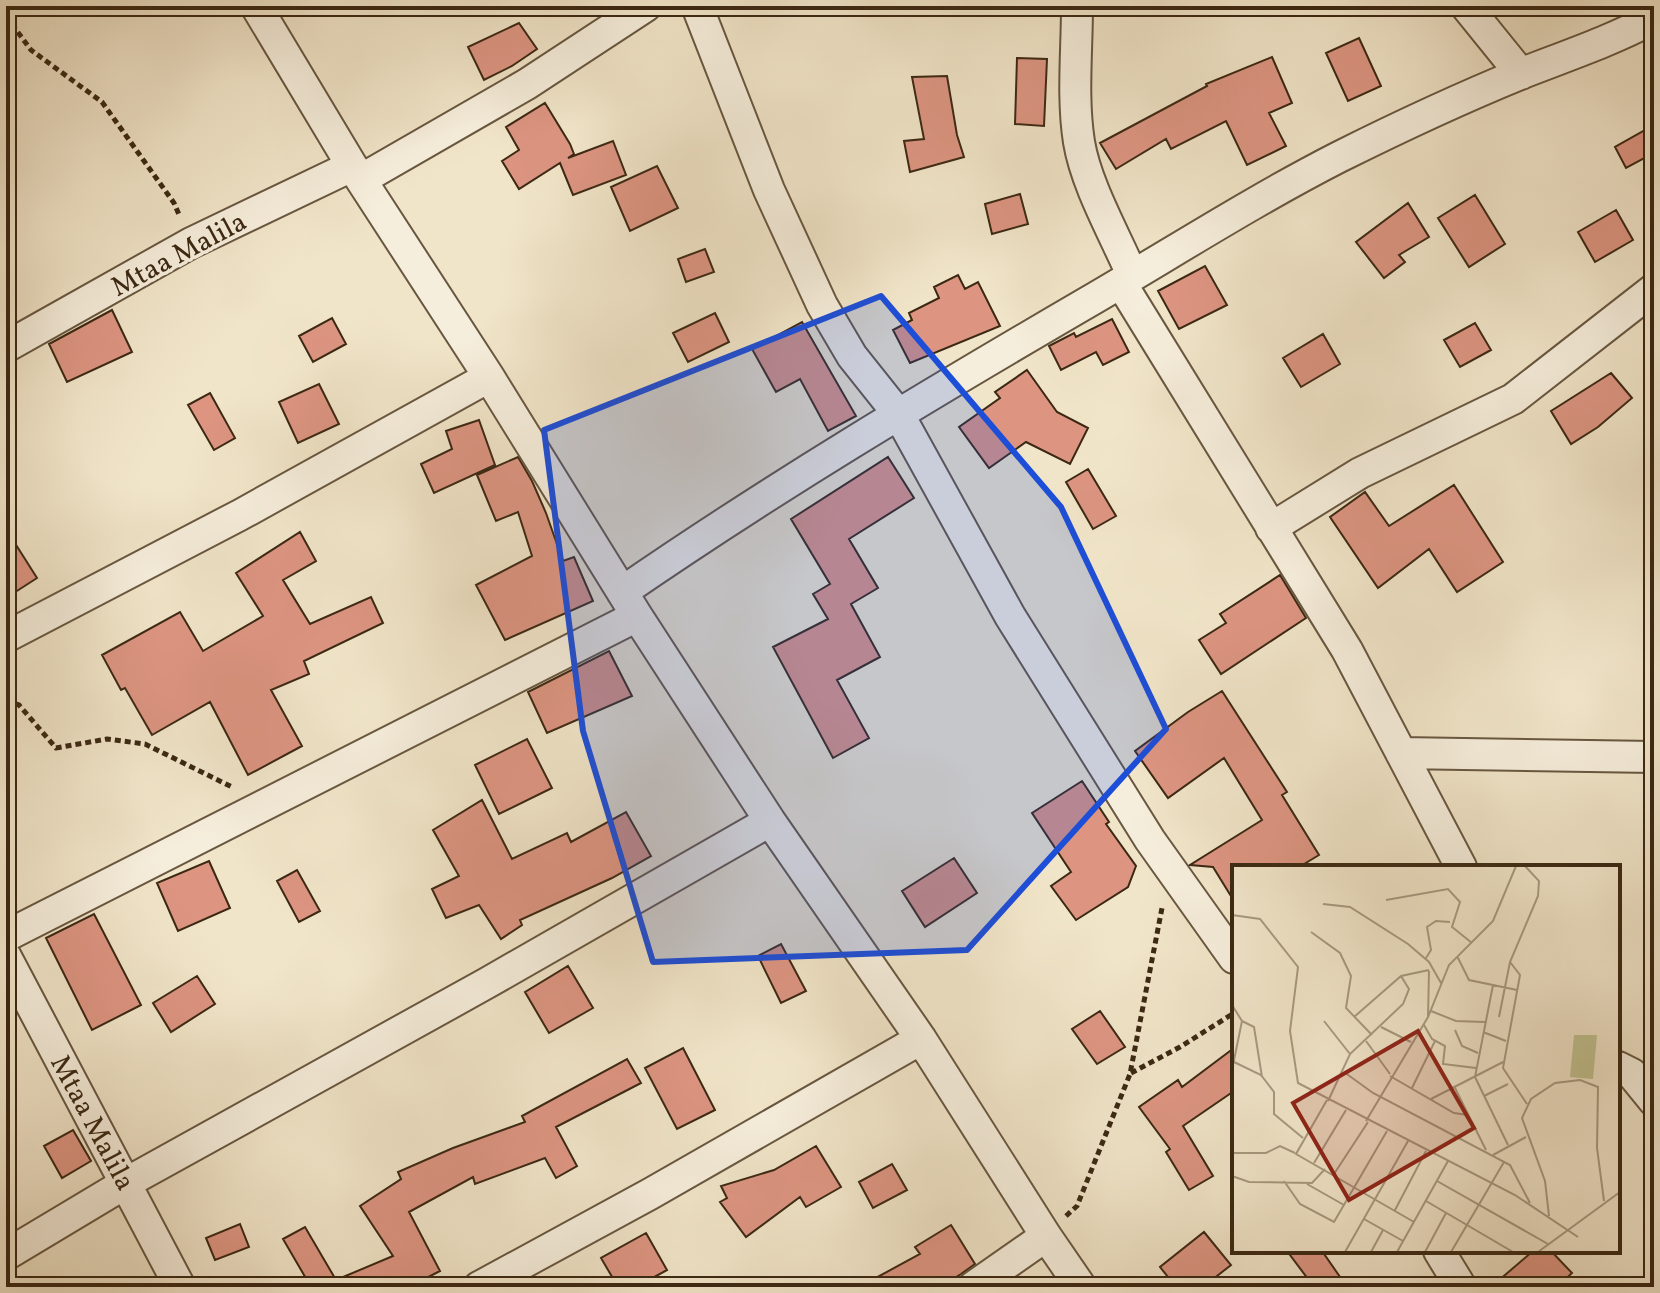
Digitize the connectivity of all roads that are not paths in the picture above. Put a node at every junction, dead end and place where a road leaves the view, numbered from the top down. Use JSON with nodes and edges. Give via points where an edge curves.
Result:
{"nodes":[{"id":1,"x":256,"y":6,"type":"edge"},
{"id":2,"x":646,"y":6,"type":"edge"},
{"id":3,"x":697,"y":6,"type":"edge"},
{"id":4,"x":1077,"y":6,"type":"edge"},
{"id":5,"x":1466,"y":6,"type":"edge"},
{"id":6,"x":1654,"y":18,"type":"edge"},
{"id":7,"x":1521,"y":74,"type":"junction"},
{"id":8,"x":357,"y":172,"type":"junction"},
{"id":9,"x":1127,"y":279,"type":"junction"},
{"id":10,"x":1654,"y":289,"type":"edge"},
{"id":11,"x":6,"y":347,"type":"edge"},
{"id":12,"x":489,"y":377,"type":"junction"},
{"id":13,"x":899,"y":415,"type":"junction"},
{"id":14,"x":1271,"y":528,"type":"junction"},
{"id":15,"x":629,"y":604,"type":"junction"},
{"id":16,"x":6,"y":637,"type":"edge"},
{"id":17,"x":1401,"y":753,"type":"junction"},
{"id":18,"x":1654,"y":757,"type":"edge"},
{"id":19,"x":770,"y":821,"type":"junction"},
{"id":20,"x":1460,"y":865,"type":"edge"},
{"id":21,"x":6,"y":936,"type":"edge"},
{"id":22,"x":1232,"y":955,"type":"edge"},
{"id":23,"x":6,"y":957,"type":"edge"},
{"id":24,"x":921,"y":1039,"type":"junction"},
{"id":25,"x":1620,"y":1068,"type":"edge"},
{"id":26,"x":1654,"y":1101,"type":"edge"},
{"id":27,"x":126,"y":1183,"type":"junction"},
{"id":28,"x":1046,"y":1236,"type":"junction"},
{"id":29,"x":1440,"y":1253,"type":"edge"},
{"id":30,"x":6,"y":1255,"type":"edge"},
{"id":31,"x":180,"y":1287,"type":"edge"},
{"id":32,"x":479,"y":1287,"type":"edge"},
{"id":33,"x":973,"y":1287,"type":"edge"},
{"id":34,"x":1081,"y":1287,"type":"edge"},
{"id":35,"x":1461,"y":1287,"type":"edge"}],
"edges":[{"from":1,"to":8,"type":"street"},
{"from":2,"to":8,"type":"street","name":"Mtaa Malila","via":[[527,84]]},
{"from":3,"to":13,"type":"street","via":[[769,190],[822,305],[852,356]]},
{"from":4,"to":9,"type":"street","via":[[1080,145]]},
{"from":5,"to":7,"type":"street"},
{"from":6,"to":7,"type":"street"},
{"from":7,"to":9,"type":"street","via":[[1338,158]]},
{"from":8,"to":11,"type":"street","name":"Mtaa Malila","via":[[191,243]]},
{"from":8,"to":12,"type":"street"},
{"from":9,"to":13,"type":"street"},
{"from":9,"to":14,"type":"street"},
{"from":10,"to":14,"type":"street","via":[[1513,399],[1360,473]]},
{"from":12,"to":15,"type":"street"},
{"from":12,"to":16,"type":"street"},
{"from":13,"to":15,"type":"street","via":[[725,521]]},
{"from":13,"to":22,"type":"street","via":[[1010,616],[1150,840]]},
{"from":14,"to":17,"type":"street","via":[[1347,650]]},
{"from":15,"to":19,"type":"street"},
{"from":15,"to":21,"type":"street","via":[[273,799]]},
{"from":17,"to":18,"type":"street"},
{"from":17,"to":20,"type":"street"},
{"from":19,"to":24,"type":"street"},
{"from":19,"to":27,"type":"street"},
{"from":23,"to":27,"type":"street","name":"Mtaa Malila"},
{"from":24,"to":28,"type":"street"},
{"from":24,"to":32,"type":"street"},
{"from":25,"to":26,"type":"street","via":[[1632,1074]]},
{"from":27,"to":30,"type":"street"},
{"from":27,"to":31,"type":"street","name":"Mtaa Malila"},
{"from":28,"to":33,"type":"street"},
{"from":28,"to":34,"type":"street"},
{"from":29,"to":35,"type":"street"}]}
